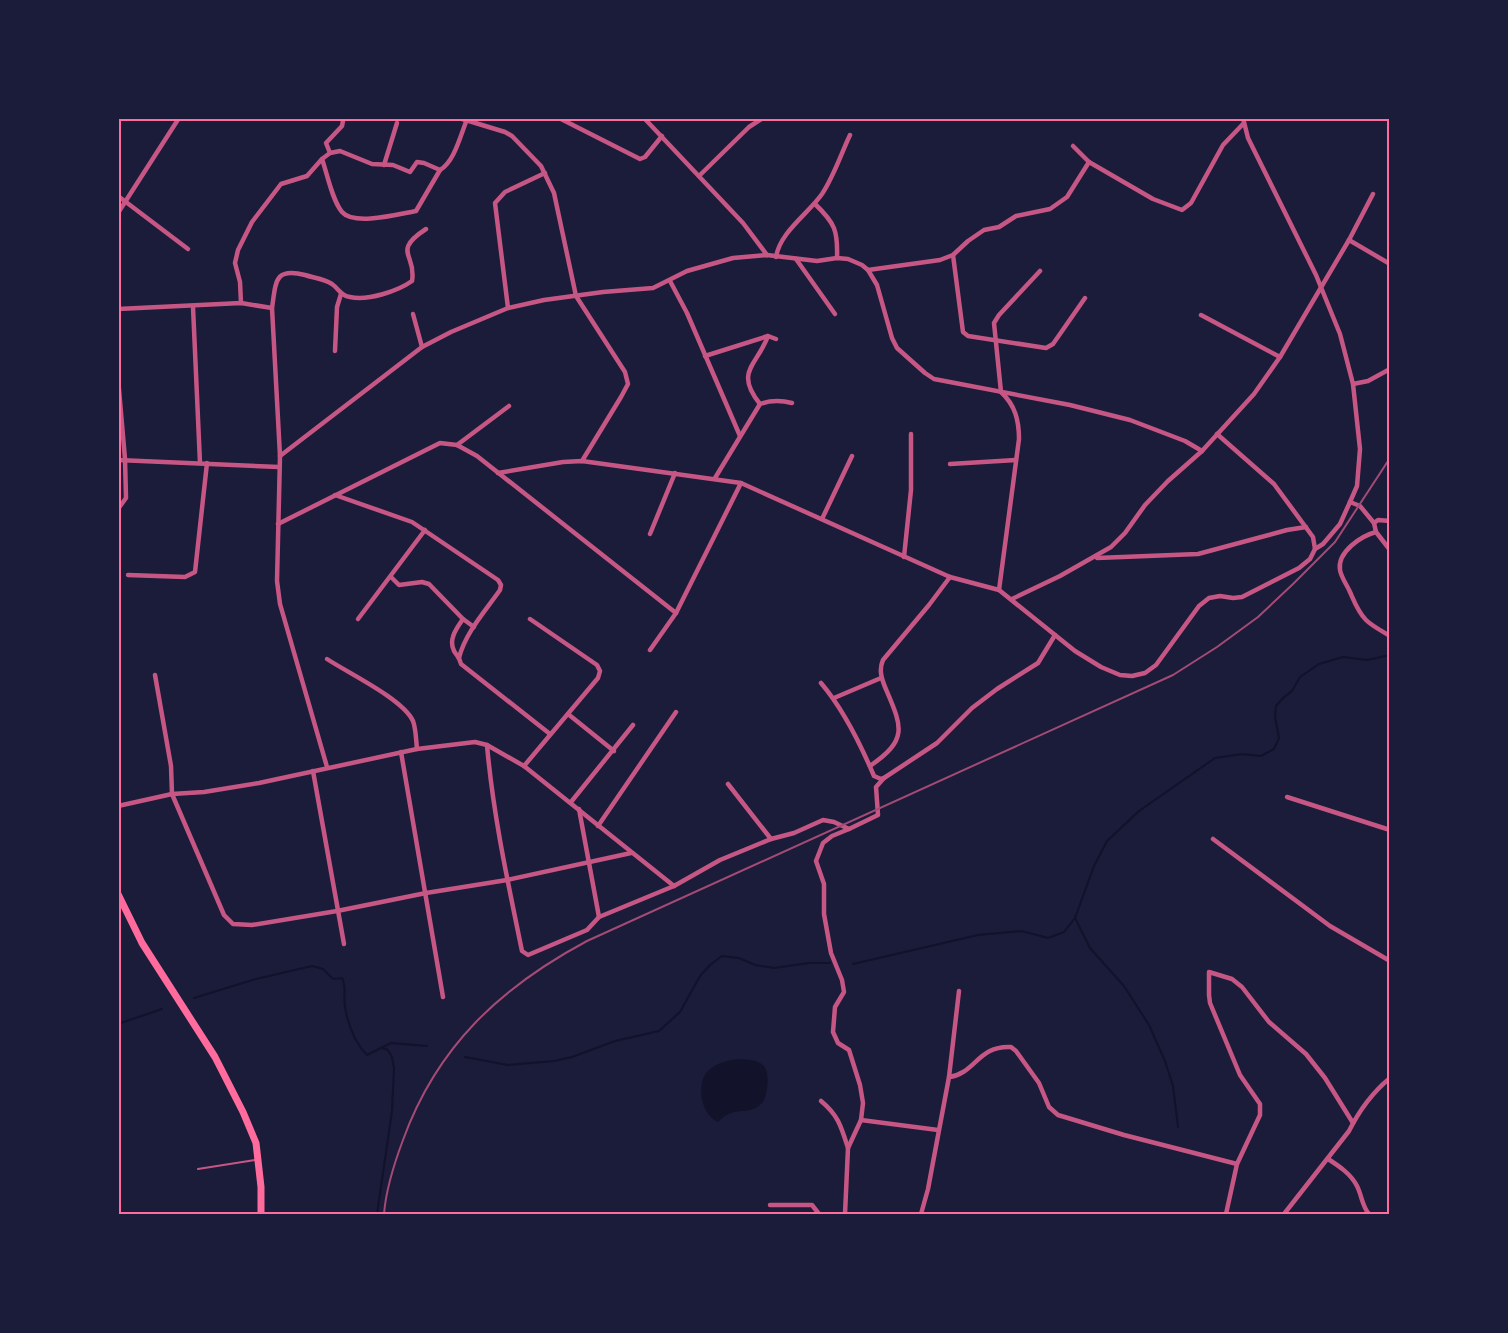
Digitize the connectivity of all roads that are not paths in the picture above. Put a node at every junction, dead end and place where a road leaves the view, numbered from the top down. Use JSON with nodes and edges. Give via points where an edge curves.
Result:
{"nodes":[{"id":1,"x":179,"y":118,"type":"edge"},
{"id":2,"x":341,"y":118,"type":"edge"},
{"id":3,"x":459,"y":118,"type":"edge"},
{"id":4,"x":559,"y":118,"type":"edge"},
{"id":5,"x":645,"y":118,"type":"edge"},
{"id":6,"x":763,"y":118,"type":"edge"},
{"id":7,"x":1243,"y":121,"type":"edge"},
{"id":8,"x":466,"y":122,"type":"junction"},
{"id":9,"x":397,"y":123,"type":"dead end"},
{"id":10,"x":850,"y":135,"type":"dead end"},
{"id":11,"x":662,"y":136,"type":"junction"},
{"id":12,"x":1073,"y":146,"type":"dead end"},
{"id":13,"x":330,"y":153,"type":"junction"},
{"id":14,"x":321,"y":159,"type":"junction"},
{"id":15,"x":1089,"y":162,"type":"junction"},
{"id":16,"x":384,"y":165,"type":"junction"},
{"id":17,"x":440,"y":170,"type":"junction"},
{"id":18,"x":544,"y":173,"type":"junction"},
{"id":19,"x":699,"y":176,"type":"junction"},
{"id":20,"x":1373,"y":194,"type":"dead end"},
{"id":21,"x":118,"y":196,"type":"edge"},
{"id":22,"x":126,"y":201,"type":"junction"},
{"id":23,"x":815,"y":204,"type":"junction"},
{"id":24,"x":118,"y":213,"type":"edge"},
{"id":25,"x":426,"y":229,"type":"dead end"},
{"id":26,"x":1349,"y":240,"type":"junction"},
{"id":27,"x":188,"y":249,"type":"dead end"},
{"id":28,"x":767,"y":255,"type":"junction"},
{"id":29,"x":953,"y":255,"type":"junction"},
{"id":30,"x":776,"y":257,"type":"junction"},
{"id":31,"x":837,"y":258,"type":"junction"},
{"id":32,"x":796,"y":259,"type":"junction"},
{"id":33,"x":1389,"y":264,"type":"edge"},
{"id":34,"x":868,"y":270,"type":"junction"},
{"id":35,"x":1040,"y":271,"type":"dead end"},
{"id":36,"x":670,"y":281,"type":"junction"},
{"id":37,"x":1320,"y":288,"type":"junction"},
{"id":38,"x":340,"y":294,"type":"junction"},
{"id":39,"x":576,"y":296,"type":"junction"},
{"id":40,"x":1085,"y":298,"type":"dead end"},
{"id":41,"x":241,"y":303,"type":"junction"},
{"id":42,"x":193,"y":307,"type":"junction"},
{"id":43,"x":272,"y":308,"type":"junction"},
{"id":44,"x":508,"y":308,"type":"junction"},
{"id":45,"x":118,"y":309,"type":"edge"},
{"id":46,"x":413,"y":314,"type":"dead end"},
{"id":47,"x":835,"y":314,"type":"dead end"},
{"id":48,"x":1201,"y":315,"type":"dead end"},
{"id":49,"x":768,"y":336,"type":"junction"},
{"id":50,"x":776,"y":339,"type":"dead end"},
{"id":51,"x":995,"y":340,"type":"junction"},
{"id":52,"x":422,"y":347,"type":"junction"},
{"id":53,"x":335,"y":351,"type":"dead end"},
{"id":54,"x":705,"y":356,"type":"junction"},
{"id":55,"x":1280,"y":357,"type":"junction"},
{"id":56,"x":1389,"y":369,"type":"edge"},
{"id":57,"x":118,"y":378,"type":"edge"},
{"id":58,"x":1353,"y":384,"type":"junction"},
{"id":59,"x":1001,"y":392,"type":"junction"},
{"id":60,"x":792,"y":403,"type":"dead end"},
{"id":61,"x":760,"y":404,"type":"junction"},
{"id":62,"x":509,"y":406,"type":"dead end"},
{"id":63,"x":911,"y":434,"type":"dead end"},
{"id":64,"x":1217,"y":434,"type":"junction"},
{"id":65,"x":740,"y":436,"type":"junction"},
{"id":66,"x":457,"y":445,"type":"junction"},
{"id":67,"x":1202,"y":451,"type":"junction"},
{"id":68,"x":280,"y":456,"type":"junction"},
{"id":69,"x":852,"y":456,"type":"dead end"},
{"id":70,"x":125,"y":459,"type":"junction"},
{"id":71,"x":118,"y":460,"type":"edge"},
{"id":72,"x":1016,"y":460,"type":"junction"},
{"id":73,"x":582,"y":462,"type":"junction"},
{"id":74,"x":200,"y":463,"type":"junction"},
{"id":75,"x":207,"y":463,"type":"junction"},
{"id":76,"x":950,"y":464,"type":"dead end"},
{"id":77,"x":279,"y":468,"type":"junction"},
{"id":78,"x":498,"y":473,"type":"junction"},
{"id":79,"x":675,"y":473,"type":"junction"},
{"id":80,"x":715,"y":478,"type":"junction"},
{"id":81,"x":741,"y":483,"type":"junction"},
{"id":82,"x":335,"y":495,"type":"junction"},
{"id":83,"x":1350,"y":502,"type":"junction"},
{"id":84,"x":118,"y":510,"type":"edge"},
{"id":85,"x":822,"y":519,"type":"junction"},
{"id":86,"x":1389,"y":521,"type":"edge"},
{"id":87,"x":1374,"y":523,"type":"junction"},
{"id":88,"x":278,"y":524,"type":"junction"},
{"id":89,"x":1306,"y":527,"type":"junction"},
{"id":90,"x":425,"y":530,"type":"junction"},
{"id":91,"x":1376,"y":532,"type":"junction"},
{"id":92,"x":650,"y":534,"type":"dead end"},
{"id":93,"x":1315,"y":549,"type":"junction"},
{"id":94,"x":1389,"y":550,"type":"edge"},
{"id":95,"x":904,"y":557,"type":"junction"},
{"id":96,"x":1094,"y":558,"type":"junction"},
{"id":97,"x":128,"y":576,"type":"dead end"},
{"id":98,"x":391,"y":577,"type":"junction"},
{"id":99,"x":950,"y":577,"type":"junction"},
{"id":100,"x":999,"y":590,"type":"junction"},
{"id":101,"x":1012,"y":599,"type":"junction"},
{"id":102,"x":676,"y":613,"type":"junction"},
{"id":103,"x":464,"y":619,"type":"junction"},
{"id":104,"x":530,"y":619,"type":"dead end"},
{"id":105,"x":358,"y":620,"type":"dead end"},
{"id":106,"x":474,"y":627,"type":"junction"},
{"id":107,"x":1055,"y":635,"type":"junction"},
{"id":108,"x":1389,"y":636,"type":"edge"},
{"id":109,"x":650,"y":650,"type":"dead end"},
{"id":110,"x":459,"y":658,"type":"junction"},
{"id":111,"x":327,"y":659,"type":"dead end"},
{"id":112,"x":155,"y":675,"type":"dead end"},
{"id":113,"x":881,"y":678,"type":"junction"},
{"id":114,"x":821,"y":683,"type":"dead end"},
{"id":115,"x":834,"y":698,"type":"junction"},
{"id":116,"x":676,"y":712,"type":"dead end"},
{"id":117,"x":568,"y":714,"type":"junction"},
{"id":118,"x":633,"y":725,"type":"dead end"},
{"id":119,"x":550,"y":734,"type":"junction"},
{"id":120,"x":487,"y":744,"type":"junction"},
{"id":121,"x":417,"y":749,"type":"junction"},
{"id":122,"x":614,"y":751,"type":"junction"},
{"id":123,"x":400,"y":752,"type":"junction"},
{"id":124,"x":524,"y":766,"type":"junction"},
{"id":125,"x":870,"y":766,"type":"junction"},
{"id":126,"x":327,"y":767,"type":"junction"},
{"id":127,"x":313,"y":771,"type":"junction"},
{"id":128,"x":884,"y":778,"type":"junction"},
{"id":129,"x":728,"y":784,"type":"dead end"},
{"id":130,"x":172,"y":794,"type":"junction"},
{"id":131,"x":1287,"y":798,"type":"dead end"},
{"id":132,"x":571,"y":802,"type":"junction"},
{"id":133,"x":118,"y":806,"type":"edge"},
{"id":134,"x":579,"y":809,"type":"junction"},
{"id":135,"x":598,"y":826,"type":"junction"},
{"id":136,"x":849,"y":829,"type":"junction"},
{"id":137,"x":1389,"y":830,"type":"edge"},
{"id":138,"x":771,"y":839,"type":"junction"},
{"id":139,"x":1213,"y":839,"type":"dead end"},
{"id":140,"x":631,"y":853,"type":"junction"},
{"id":141,"x":588,"y":863,"type":"junction"},
{"id":142,"x":507,"y":880,"type":"junction"},
{"id":143,"x":674,"y":886,"type":"junction"},
{"id":144,"x":426,"y":893,"type":"junction"},
{"id":145,"x":118,"y":894,"type":"edge"},
{"id":146,"x":337,"y":911,"type":"junction"},
{"id":147,"x":599,"y":917,"type":"junction"},
{"id":148,"x":344,"y":944,"type":"dead end"},
{"id":149,"x":1389,"y":961,"type":"edge"},
{"id":150,"x":959,"y":990,"type":"dead end"},
{"id":151,"x":443,"y":997,"type":"dead end"},
{"id":152,"x":949,"y":1077,"type":"junction"},
{"id":153,"x":1389,"y":1078,"type":"edge"},
{"id":154,"x":820,"y":1101,"type":"dead end"},
{"id":155,"x":861,"y":1120,"type":"junction"},
{"id":156,"x":1353,"y":1123,"type":"junction"},
{"id":157,"x":938,"y":1130,"type":"junction"},
{"id":158,"x":848,"y":1148,"type":"junction"},
{"id":159,"x":1328,"y":1158,"type":"junction"},
{"id":160,"x":258,"y":1159,"type":"junction"},
{"id":161,"x":1237,"y":1164,"type":"junction"},
{"id":162,"x":198,"y":1169,"type":"dead end"},
{"id":163,"x":771,"y":1205,"type":"dead end"},
{"id":164,"x":261,"y":1215,"type":"edge"},
{"id":165,"x":819,"y":1215,"type":"edge"},
{"id":166,"x":845,"y":1215,"type":"edge"},
{"id":167,"x":921,"y":1215,"type":"edge"},
{"id":168,"x":1226,"y":1215,"type":"edge"},
{"id":169,"x":1284,"y":1215,"type":"edge"},
{"id":170,"x":1369,"y":1215,"type":"edge"}],
"edges":[{"from":1,"to":22,"type":"street"},
{"from":2,"to":13,"type":"street","via":[[342,126],[326,143]]},
{"from":3,"to":8,"type":"street"},
{"from":4,"to":11,"type":"street","via":[[640,159]]},
{"from":5,"to":11,"type":"street"},
{"from":6,"to":19,"type":"street"},
{"from":7,"to":15,"type":"street","via":[[1222,146],[1191,203],[1182,210],[1153,199]]},
{"from":7,"to":37,"type":"street"},
{"from":8,"to":17,"type":"street","via":[[450,160]]},
{"from":8,"to":18,"type":"street","via":[[483,124],[512,136],[537,160]]},
{"from":9,"to":16,"type":"street"},
{"from":10,"to":23,"type":"street"},
{"from":11,"to":19,"type":"street"},
{"from":12,"to":15,"type":"street"},
{"from":13,"to":14,"type":"street"},
{"from":13,"to":16,"type":"street","via":[[340,151]]},
{"from":14,"to":17,"type":"street","via":[[342,212],[361,219],[416,211]]},
{"from":14,"to":41,"type":"street","via":[[307,176],[281,184],[243,236],[236,263]]},
{"from":15,"to":29,"type":"street","via":[[1060,204],[984,230]]},
{"from":16,"to":17,"type":"street","via":[[410,172],[417,162]]},
{"from":18,"to":39,"type":"street","via":[[554,193]]},
{"from":18,"to":44,"type":"street","via":[[505,192],[495,203]]},
{"from":19,"to":28,"type":"street"},
{"from":20,"to":26,"type":"street"},
{"from":21,"to":22,"type":"street"},
{"from":22,"to":24,"type":"street"},
{"from":22,"to":27,"type":"street"},
{"from":23,"to":30,"type":"street","via":[[781,242]]},
{"from":23,"to":31,"type":"street","via":[[832,222]]},
{"from":25,"to":38,"type":"street","via":[[411,239],[407,247],[413,273],[407,285],[380,296],[351,298]]},
{"from":26,"to":33,"type":"street"},
{"from":26,"to":37,"type":"street"},
{"from":28,"to":30,"type":"street"},
{"from":28,"to":36,"type":"street","via":[[709,264]]},
{"from":29,"to":34,"type":"street"},
{"from":29,"to":51,"type":"street","via":[[963,332]]},
{"from":30,"to":32,"type":"street"},
{"from":31,"to":32,"type":"street"},
{"from":31,"to":34,"type":"street","via":[[848,259]]},
{"from":32,"to":47,"type":"street"},
{"from":34,"to":59,"type":"street","via":[[877,285],[892,338],[910,360],[934,379]]},
{"from":35,"to":51,"type":"street","via":[[999,315],[994,323]]},
{"from":36,"to":39,"type":"street","via":[[653,288]]},
{"from":36,"to":54,"type":"street"},
{"from":37,"to":55,"type":"street"},
{"from":37,"to":58,"type":"street","via":[[1340,334]]},
{"from":38,"to":43,"type":"street","via":[[324,280],[283,273],[277,278]]},
{"from":38,"to":53,"type":"street"},
{"from":39,"to":44,"type":"street"},
{"from":39,"to":73,"type":"street","via":[[625,372],[628,384]]},
{"from":40,"to":51,"type":"street","via":[[1053,344],[1046,348]]},
{"from":41,"to":42,"type":"street"},
{"from":41,"to":43,"type":"street"},
{"from":42,"to":45,"type":"street"},
{"from":42,"to":74,"type":"street"},
{"from":43,"to":68,"type":"street"},
{"from":44,"to":52,"type":"street"},
{"from":46,"to":52,"type":"street"},
{"from":48,"to":55,"type":"street"},
{"from":49,"to":50,"type":"street"},
{"from":49,"to":54,"type":"street"},
{"from":49,"to":61,"type":"street","via":[[748,376],[748,387]]},
{"from":51,"to":59,"type":"street"},
{"from":52,"to":68,"type":"street"},
{"from":54,"to":65,"type":"street"},
{"from":55,"to":64,"type":"street","via":[[1254,394]]},
{"from":56,"to":58,"type":"street"},
{"from":57,"to":70,"type":"street"},
{"from":58,"to":83,"type":"street","via":[[1360,449],[1357,486]]},
{"from":59,"to":67,"type":"street","via":[[1130,420]]},
{"from":59,"to":72,"type":"street","via":[[1009,399],[1019,424]]},
{"from":60,"to":61,"type":"street","via":[[782,400]]},
{"from":61,"to":65,"type":"street"},
{"from":62,"to":66,"type":"street"},
{"from":63,"to":95,"type":"street"},
{"from":64,"to":67,"type":"street"},
{"from":64,"to":89,"type":"street","via":[[1274,484]]},
{"from":65,"to":80,"type":"street"},
{"from":66,"to":78,"type":"street"},
{"from":66,"to":82,"type":"street","via":[[440,443]]},
{"from":67,"to":96,"type":"street","via":[[1145,505],[1112,547]]},
{"from":68,"to":77,"type":"street"},
{"from":69,"to":85,"type":"street"},
{"from":70,"to":71,"type":"street"},
{"from":70,"to":74,"type":"street"},
{"from":70,"to":84,"type":"street","via":[[126,498]]},
{"from":72,"to":76,"type":"street"},
{"from":72,"to":100,"type":"street"},
{"from":73,"to":78,"type":"street"},
{"from":73,"to":79,"type":"street"},
{"from":74,"to":75,"type":"street"},
{"from":75,"to":77,"type":"street"},
{"from":75,"to":97,"type":"street","via":[[195,572],[185,577]]},
{"from":77,"to":88,"type":"street"},
{"from":78,"to":102,"type":"street"},
{"from":79,"to":80,"type":"street"},
{"from":79,"to":92,"type":"street"},
{"from":80,"to":81,"type":"street"},
{"from":81,"to":85,"type":"street"},
{"from":81,"to":102,"type":"street"},
{"from":82,"to":88,"type":"street"},
{"from":82,"to":90,"type":"street"},
{"from":83,"to":87,"type":"street","via":[[1360,506]]},
{"from":83,"to":93,"type":"street","via":[[1340,524]]},
{"from":85,"to":95,"type":"street"},
{"from":86,"to":87,"type":"street"},
{"from":87,"to":91,"type":"street"},
{"from":88,"to":126,"type":"street","via":[[280,604]]},
{"from":89,"to":93,"type":"street"},
{"from":89,"to":96,"type":"street","via":[[1198,554]]},
{"from":90,"to":98,"type":"street"},
{"from":90,"to":106,"type":"street","via":[[501,585]]},
{"from":91,"to":94,"type":"street"},
{"from":91,"to":108,"type":"street","via":[[1367,534],[1346,552],[1340,572],[1367,622]]},
{"from":93,"to":107,"type":"street","via":[[1299,568],[1249,594],[1209,598],[1156,665],[1145,673],[1119,675],[1101,668]]},
{"from":95,"to":99,"type":"street"},
{"from":96,"to":101,"type":"street"},
{"from":98,"to":103,"type":"street","via":[[399,585],[429,584]]},
{"from":98,"to":105,"type":"street"},
{"from":99,"to":100,"type":"street"},
{"from":99,"to":113,"type":"street","via":[[883,660]]},
{"from":100,"to":101,"type":"street"},
{"from":101,"to":107,"type":"street"},
{"from":102,"to":109,"type":"street"},
{"from":103,"to":106,"type":"street"},
{"from":103,"to":110,"type":"street","via":[[452,640]]},
{"from":104,"to":117,"type":"street","via":[[597,665],[600,672]]},
{"from":106,"to":110,"type":"street"},
{"from":107,"to":128,"type":"street","via":[[1038,663],[997,689],[937,743]]},
{"from":110,"to":119,"type":"street","via":[[468,670]]},
{"from":111,"to":121,"type":"street","via":[[405,710],[413,723]]},
{"from":112,"to":130,"type":"street"},
{"from":113,"to":115,"type":"street"},
{"from":113,"to":125,"type":"street","via":[[899,726],[897,741]]},
{"from":114,"to":115,"type":"street"},
{"from":115,"to":125,"type":"street"},
{"from":116,"to":135,"type":"street"},
{"from":117,"to":119,"type":"street"},
{"from":117,"to":122,"type":"street"},
{"from":118,"to":122,"type":"street"},
{"from":119,"to":124,"type":"street"},
{"from":120,"to":121,"type":"street"},
{"from":120,"to":124,"type":"street"},
{"from":120,"to":142,"type":"street"},
{"from":121,"to":123,"type":"street"},
{"from":122,"to":132,"type":"street"},
{"from":123,"to":126,"type":"street"},
{"from":123,"to":144,"type":"street"},
{"from":124,"to":132,"type":"street"},
{"from":125,"to":128,"type":"street","via":[[874,776]]},
{"from":126,"to":127,"type":"street"},
{"from":127,"to":130,"type":"street","via":[[204,792]]},
{"from":127,"to":146,"type":"street"},
{"from":128,"to":136,"type":"street","via":[[876,787],[878,815]]},
{"from":129,"to":138,"type":"street"},
{"from":130,"to":133,"type":"street"},
{"from":130,"to":146,"type":"street","via":[[224,915],[233,924],[252,925]]},
{"from":131,"to":137,"type":"street"},
{"from":132,"to":134,"type":"street"},
{"from":134,"to":135,"type":"street"},
{"from":134,"to":141,"type":"street"},
{"from":135,"to":140,"type":"street"},
{"from":136,"to":138,"type":"street","via":[[823,820]]},
{"from":136,"to":155,"type":"street","via":[[823,843],[816,861],[824,884],[824,914],[831,953],[844,992],[835,1007],[833,1032],[853,1061],[862,1094]]},
{"from":138,"to":143,"type":"street","via":[[720,860]]},
{"from":139,"to":149,"type":"street","via":[[1330,926]]},
{"from":140,"to":141,"type":"street"},
{"from":140,"to":143,"type":"street"},
{"from":141,"to":142,"type":"street"},
{"from":141,"to":147,"type":"street"},
{"from":142,"to":144,"type":"street"},
{"from":142,"to":147,"type":"street","via":[[522,951],[528,955],[587,930]]},
{"from":143,"to":147,"type":"street"},
{"from":144,"to":146,"type":"street"},
{"from":144,"to":151,"type":"street"},
{"from":145,"to":160,"type":"main road","via":[[142,943],[215,1057],[243,1112]]},
{"from":146,"to":148,"type":"street"},
{"from":150,"to":152,"type":"street"},
{"from":152,"to":157,"type":"street"},
{"from":152,"to":161,"type":"street","via":[[959,1076],[993,1050],[1011,1047],[1058,1115]]},
{"from":153,"to":156,"type":"street"},
{"from":154,"to":158,"type":"street","via":[[833,1111]]},
{"from":155,"to":157,"type":"street"},
{"from":155,"to":158,"type":"street"},
{"from":156,"to":159,"type":"street"},
{"from":156,"to":161,"type":"street","via":[[1306,1054],[1269,1022],[1242,987],[1232,979],[1209,972],[1210,1003],[1240,1075],[1260,1104],[1260,1115]]},
{"from":157,"to":167,"type":"street"},
{"from":158,"to":166,"type":"street"},
{"from":159,"to":169,"type":"street"},
{"from":159,"to":170,"type":"street","via":[[1356,1184]]},
{"from":160,"to":162,"type":"lane"},
{"from":160,"to":164,"type":"main road"},
{"from":161,"to":168,"type":"street"},
{"from":163,"to":165,"type":"street","via":[[812,1205]]}]}
